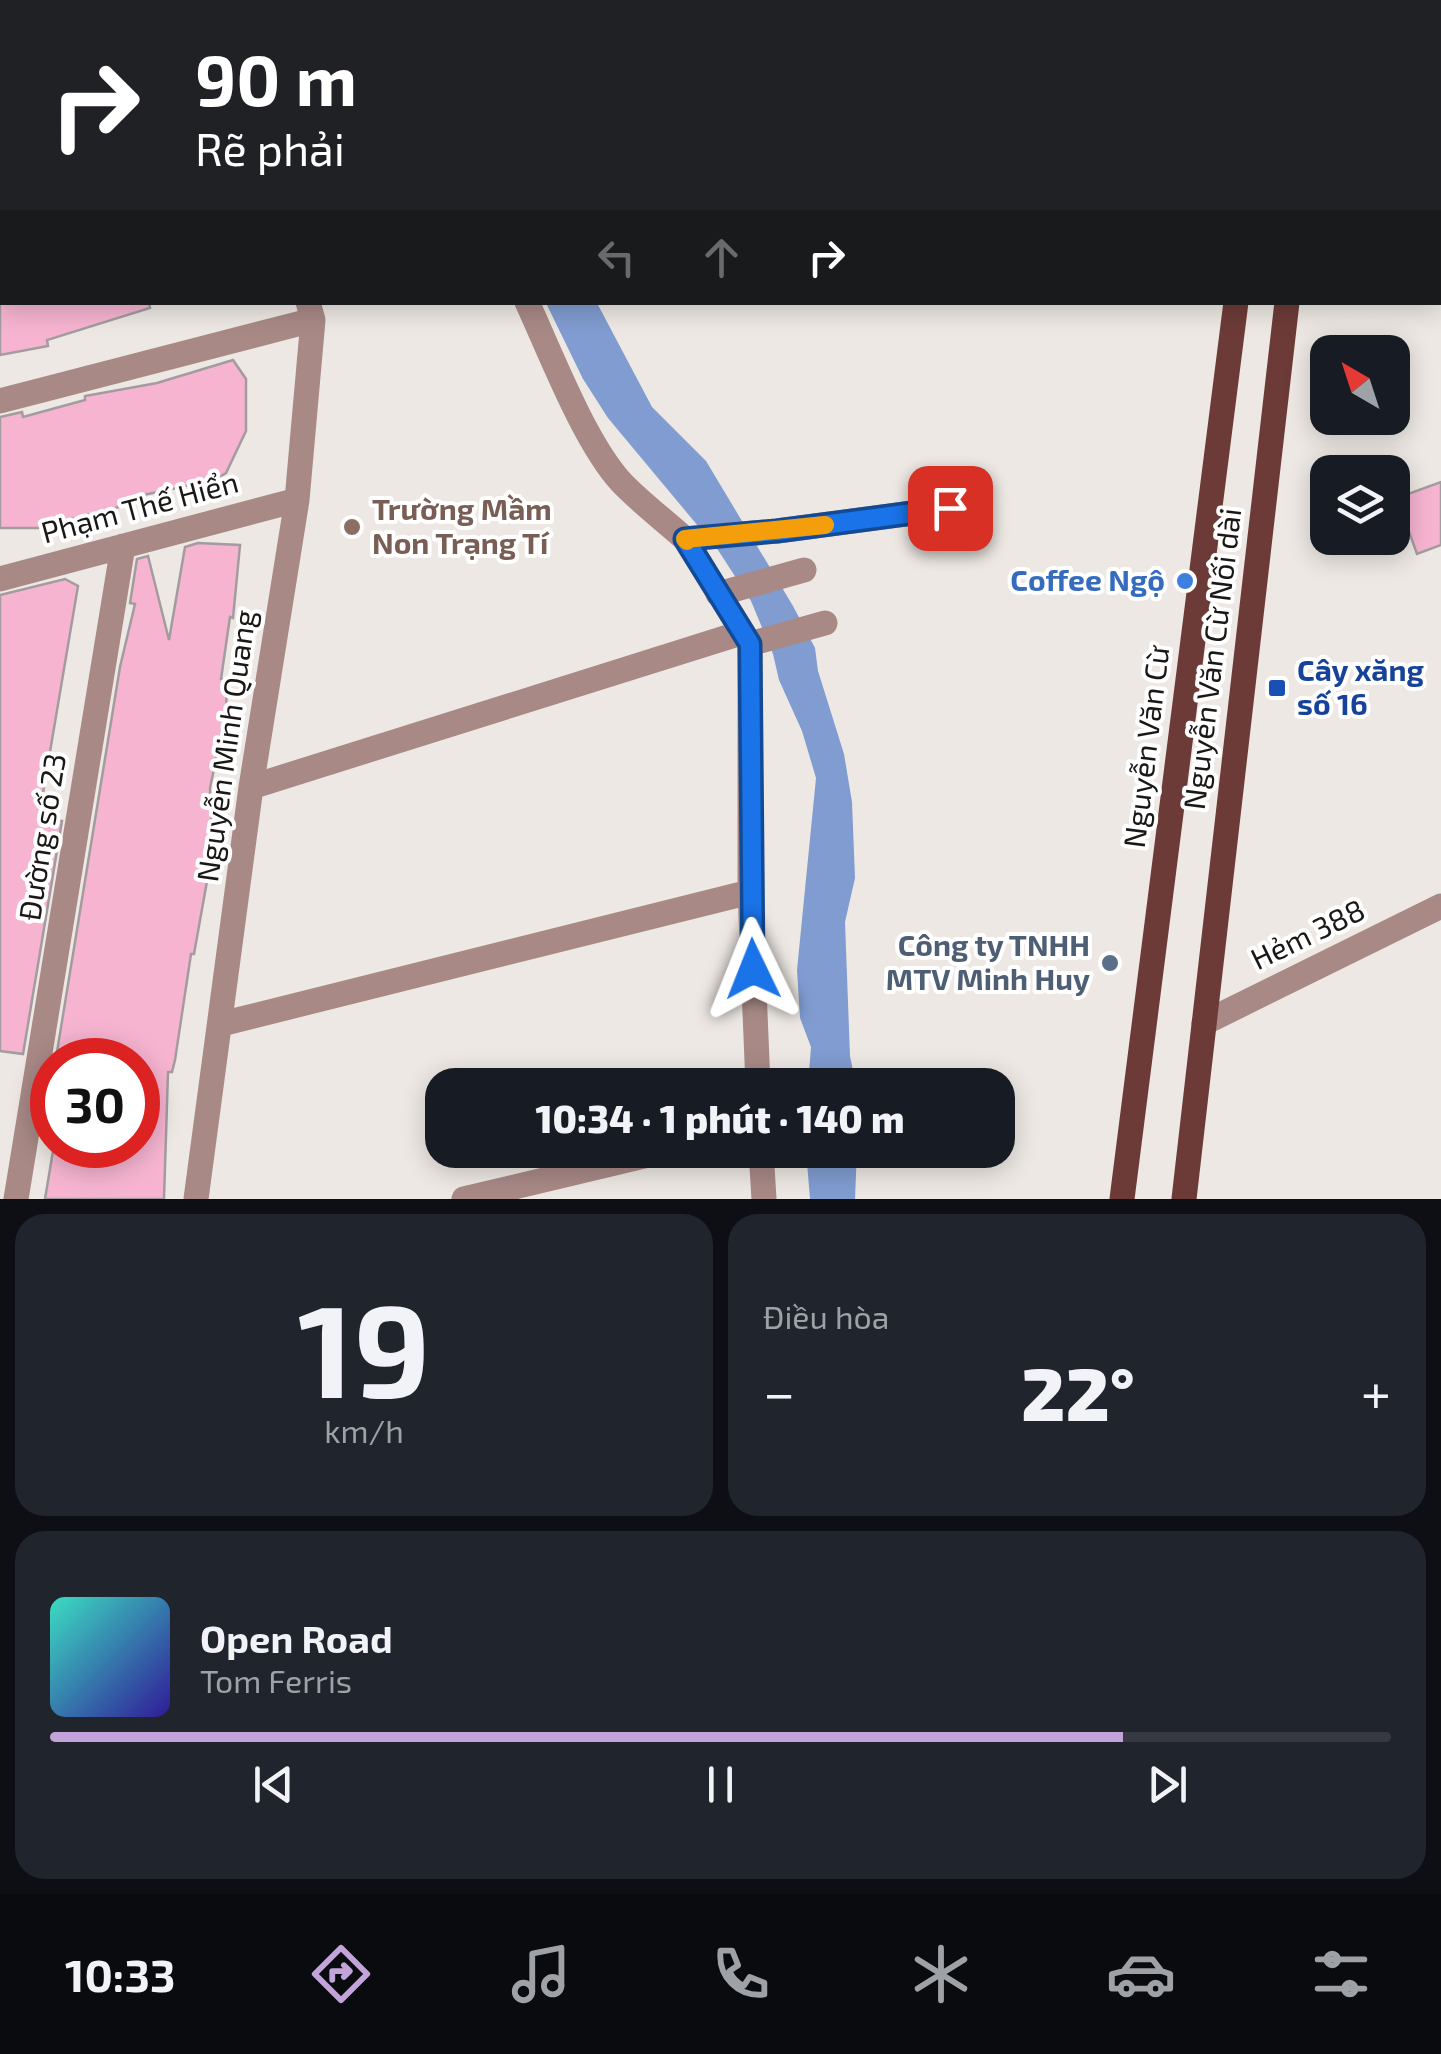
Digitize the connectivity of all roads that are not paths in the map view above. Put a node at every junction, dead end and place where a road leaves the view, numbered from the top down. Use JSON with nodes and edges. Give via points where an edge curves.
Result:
{"nodes":[{"id":1,"x":528,"y":305,"type":"edge"},
{"id":2,"x":1236,"y":305,"type":"edge"},
{"id":3,"x":1287,"y":305,"type":"edge"},
{"id":4,"x":310,"y":311,"type":"edge"},
{"id":5,"x":0,"y":402,"type":"edge"},
{"id":6,"x":297,"y":500,"type":"junction"},
{"id":7,"x":950,"y":508,"type":"dead end"},
{"id":8,"x":692,"y":538,"type":"junction"},
{"id":9,"x":124,"y":546,"type":"junction"},
{"id":10,"x":791,"y":573,"type":"dead end"},
{"id":11,"x":0,"y":579,"type":"edge"},
{"id":12,"x":727,"y":591,"type":"junction"},
{"id":13,"x":817,"y":625,"type":"dead end"},
{"id":14,"x":752,"y":639,"type":"junction"},
{"id":15,"x":251,"y":787,"type":"junction"},
{"id":16,"x":750,"y":892,"type":"junction"},
{"id":17,"x":1441,"y":906,"type":"edge"},
{"id":18,"x":1204,"y":1022,"type":"junction"},
{"id":19,"x":221,"y":1024,"type":"junction"},
{"id":20,"x":757,"y":1068,"type":"edge"},
{"id":21,"x":594,"y":1168,"type":"edge"},
{"id":22,"x":762,"y":1168,"type":"edge"},
{"id":23,"x":16,"y":1199,"type":"edge"},
{"id":24,"x":196,"y":1199,"type":"edge"},
{"id":25,"x":464,"y":1199,"type":"edge"},
{"id":26,"x":764,"y":1199,"type":"edge"},
{"id":27,"x":1122,"y":1199,"type":"edge"},
{"id":28,"x":1184,"y":1199,"type":"edge"}],
"edges":[{"from":1,"to":8,"type":"street","via":[[605,459],[622,482]]},
{"from":2,"to":27,"type":"main road","name":"Nguyễn Văn Cừ"},
{"from":3,"to":18,"type":"main road","name":"Nguyễn Văn Cừ Nối dài"},
{"from":4,"to":5,"type":"street"},
{"from":4,"to":6,"type":"street","name":"Nguyễn Minh Quang"},
{"from":6,"to":9,"type":"street","name":"Phạm Thế Hiển"},
{"from":6,"to":15,"type":"street","name":"Nguyễn Minh Quang"},
{"from":7,"to":8,"type":"street"},
{"from":8,"to":12,"type":"street"},
{"from":9,"to":11,"type":"street","name":"Phạm Thế Hiển"},
{"from":9,"to":23,"type":"street","name":"Đường số 23"},
{"from":10,"to":12,"type":"street"},
{"from":12,"to":14,"type":"street"},
{"from":13,"to":14,"type":"street"},
{"from":14,"to":15,"type":"street"},
{"from":14,"to":16,"type":"street"},
{"from":15,"to":19,"type":"street","name":"Nguyễn Minh Quang"},
{"from":16,"to":19,"type":"street"},
{"from":16,"to":20,"type":"street"},
{"from":17,"to":18,"type":"street","name":"Hẻm 388"},
{"from":18,"to":28,"type":"main road"},
{"from":19,"to":24,"type":"street","name":"Nguyễn Minh Quang"},
{"from":21,"to":25,"type":"street"},
{"from":22,"to":26,"type":"street"}]}
